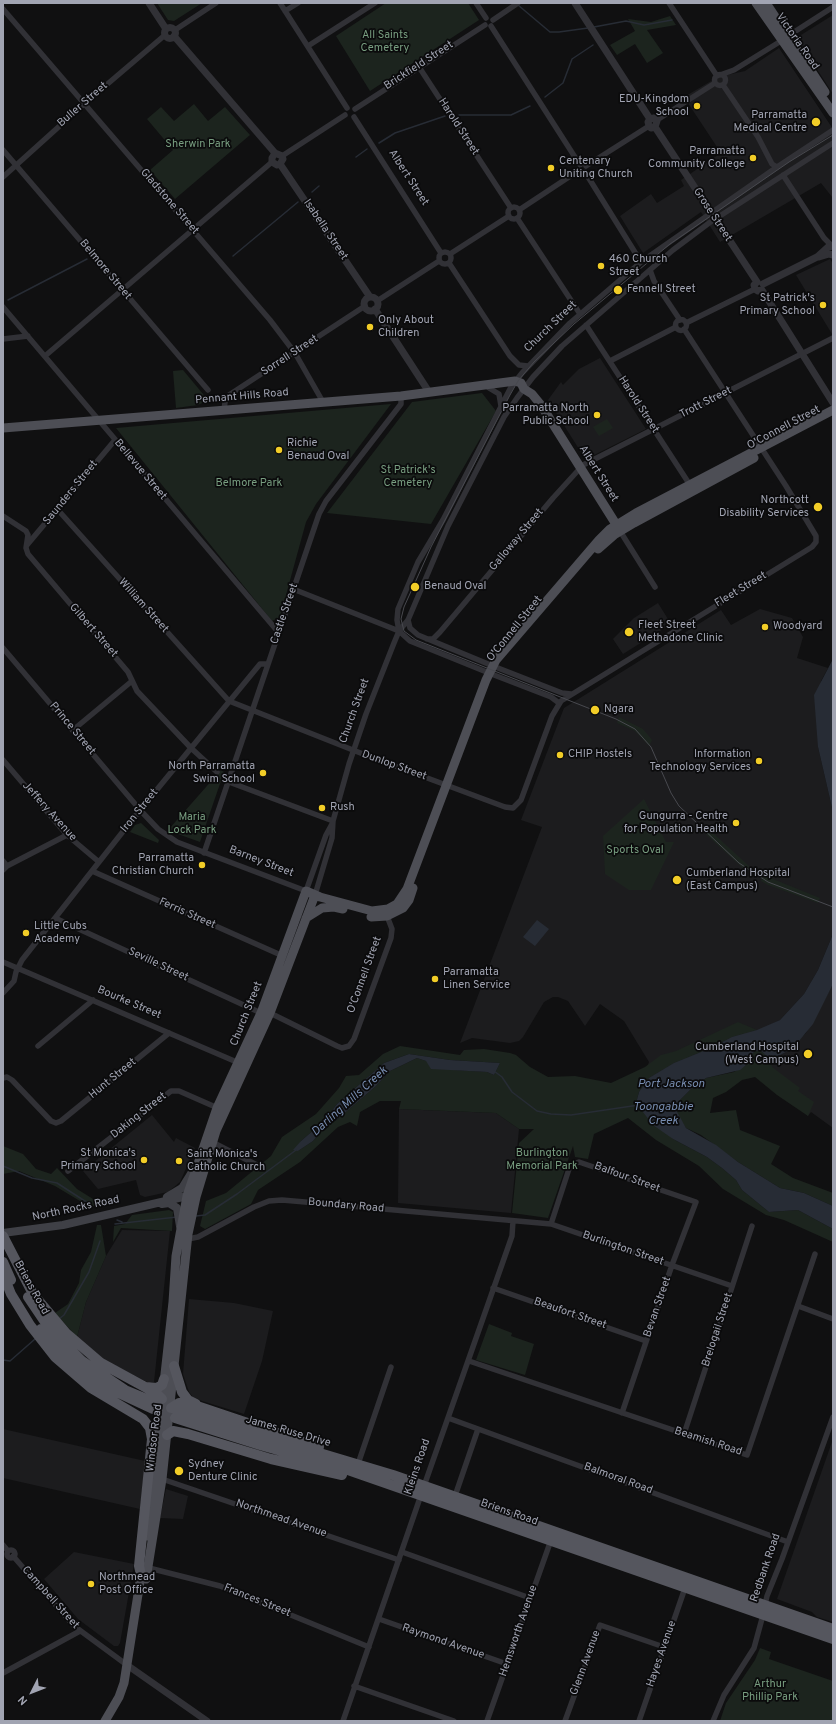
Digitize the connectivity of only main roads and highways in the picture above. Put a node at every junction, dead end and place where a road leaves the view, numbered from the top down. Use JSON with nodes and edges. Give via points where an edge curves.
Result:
{"nodes":[{"id":1,"x":756,"y":3,"type":"edge"},
{"id":2,"x":766,"y":3,"type":"edge"},
{"id":3,"x":785,"y":38,"type":"junction"},
{"id":4,"x":833,"y":105,"type":"edge"},
{"id":5,"x":833,"y":114,"type":"edge"},
{"id":6,"x":524,"y":389,"type":"joint"},
{"id":7,"x":833,"y":410,"type":"edge"},
{"id":8,"x":833,"y":416,"type":"edge"},
{"id":9,"x":3,"y":428,"type":"edge"},
{"id":10,"x":763,"y":450,"type":"junction"},
{"id":11,"x":618,"y":528,"type":"junction"},
{"id":12,"x":310,"y":893,"type":"junction"},
{"id":13,"x":386,"y":913,"type":"junction"},
{"id":14,"x":306,"y":918,"type":"junction"},
{"id":15,"x":265,"y":1013,"type":"junction"},
{"id":16,"x":221,"y":1110,"type":"junction"},
{"id":17,"x":197,"y":1165,"type":"junction"},
{"id":18,"x":191,"y":1196,"type":"junction"},
{"id":19,"x":154,"y":1204,"type":"junction"},
{"id":20,"x":185,"y":1213,"type":"junction"},
{"id":21,"x":183,"y":1226,"type":"junction"},
{"id":22,"x":3,"y":1233,"type":"edge"},
{"id":23,"x":4,"y":1242,"type":"edge"},
{"id":24,"x":3,"y":1262,"type":"edge"},
{"id":25,"x":3,"y":1274,"type":"edge"},
{"id":26,"x":38,"y":1319,"type":"junction"},
{"id":27,"x":56,"y":1341,"type":"junction"},
{"id":28,"x":174,"y":1366,"type":"junction"},
{"id":29,"x":164,"y":1379,"type":"junction"},
{"id":30,"x":146,"y":1387,"type":"junction"},
{"id":31,"x":200,"y":1407,"type":"junction"},
{"id":32,"x":166,"y":1410,"type":"junction"},
{"id":33,"x":129,"y":1411,"type":"junction"},
{"id":34,"x":188,"y":1434,"type":"junction"},
{"id":35,"x":393,"y":1475,"type":"junction"},
{"id":36,"x":386,"y":1484,"type":"junction"},
{"id":37,"x":423,"y":1491,"type":"junction"},
{"id":38,"x":144,"y":1570,"type":"junction"},
{"id":39,"x":764,"y":1610,"type":"junction"},
{"id":40,"x":833,"y":1629,"type":"edge"},
{"id":41,"x":833,"y":1639,"type":"edge"},
{"id":42,"x":105,"y":1721,"type":"edge"}],
"edges":[{"from":1,"to":3,"type":"main road","name":"Victoria Road"},
{"from":2,"to":3,"type":"main road","name":"Victoria Road"},
{"from":3,"to":4,"type":"main road","name":"Victoria Road"},
{"from":3,"to":5,"type":"main road","name":"Victoria Road"},
{"from":6,"to":9,"type":"main road","name":"Pennant Hills Road","via":[[513,384],[488,383],[485,387],[401,396]]},
{"from":6,"to":11,"type":"main road","name":"Albert Street","via":[[541,405]]},
{"from":7,"to":10,"type":"main road","name":"O'Connell Street"},
{"from":8,"to":10,"type":"main road","name":"O'Connell Street"},
{"from":10,"to":11,"type":"main road","name":"O'Connell Street"},
{"from":10,"to":11,"type":"main road","name":"O'Connell Street","via":[[636,512]]},
{"from":11,"to":13,"type":"main road","name":"O'Connell Street","via":[[607,532],[590,550],[500,654],[407,888],[397,904]]},
{"from":12,"to":13,"type":"main road","name":"Barney Street","via":[[366,910]]},
{"from":12,"to":14,"type":"main road","name":"Church Street"},
{"from":12,"to":15,"type":"main road","name":"Church Street","via":[[283,956]]},
{"from":13,"to":14,"type":"main road","via":[[368,916],[330,907],[320,909]]},
{"from":14,"to":15,"type":"main road","name":"Church Street"},
{"from":15,"to":16,"type":"main road","name":"Church Street"},
{"from":16,"to":17,"type":"main road","name":"Church Street"},
{"from":16,"to":18,"type":"main road","name":"Church Street","via":[[212,1142]]},
{"from":17,"to":18,"type":"main road","name":"Church Street"},
{"from":17,"to":19,"type":"main road","name":"North Rocks Road","via":[[182,1188]]},
{"from":18,"to":19,"type":"main road","name":"North Rocks Road"},
{"from":18,"to":20,"type":"main road","name":"Church Street"},
{"from":19,"to":20,"type":"main road","via":[[172,1204]]},
{"from":19,"to":22,"type":"main road","name":"North Rocks Road","via":[[63,1225]]},
{"from":20,"to":21,"type":"main road","name":"Windsor Road"},
{"from":20,"to":21,"type":"main road"},
{"from":21,"to":28,"type":"main road","name":"Windsor Road","via":[[188,1239]]},
{"from":21,"to":29,"type":"main road","name":"Windsor Road"},
{"from":23,"to":26,"type":"highway"},
{"from":24,"to":26,"type":"highway","name":"Briens Road","via":[[16,1291]]},
{"from":25,"to":26,"type":"highway","via":[[11,1294]]},
{"from":26,"to":27,"type":"highway","name":"Briens Road"},
{"from":26,"to":27,"type":"highway"},
{"from":27,"to":30,"type":"highway"},
{"from":27,"to":32,"type":"highway","name":"Briens Road","via":[[71,1361],[96,1380],[127,1398]]},
{"from":27,"to":33,"type":"highway","via":[[63,1365],[91,1388]]},
{"from":28,"to":31,"type":"highway","via":[[184,1394],[188,1400]]},
{"from":28,"to":32,"type":"main road","name":"Windsor Road"},
{"from":29,"to":30,"type":"highway","via":[[162,1385],[157,1388]]},
{"from":29,"to":32,"type":"main road","name":"Windsor Road"},
{"from":30,"to":32,"type":"highway","via":[[159,1394]]},
{"from":31,"to":32,"type":"highway","via":[[179,1404]]},
{"from":31,"to":35,"type":"highway","via":[[359,1460]]},
{"from":32,"to":33,"type":"highway","via":[[146,1416]]},
{"from":32,"to":34,"type":"highway","via":[[177,1426]]},
{"from":32,"to":34,"type":"highway","via":[[172,1431]]},
{"from":32,"to":35,"type":"highway","name":"James Ruse Drive"},
{"from":32,"to":36,"type":"highway","name":"Briens Road","via":[[260,1446],[348,1470]]},
{"from":32,"to":38,"type":"main road","name":"Windsor Road","via":[[162,1479]]},
{"from":32,"to":38,"type":"main road","name":"Windsor Road","via":[[158,1428]]},
{"from":33,"to":38,"type":"highway","via":[[147,1423],[152,1439],[139,1566]]},
{"from":34,"to":36,"type":"highway","via":[[271,1459]]},
{"from":35,"to":37,"type":"highway","name":"Briens Road"},
{"from":36,"to":37,"type":"highway","name":"Briens Road"},
{"from":37,"to":39,"type":"highway","name":"Briens Road","via":[[685,1588]]},
{"from":37,"to":39,"type":"highway","name":"Briens Road","via":[[455,1496]]},
{"from":38,"to":42,"type":"main road","name":"Windsor Road","via":[[119,1696]]},
{"from":39,"to":40,"type":"highway","name":"Briens Road"},
{"from":39,"to":41,"type":"highway","name":"Briens Road"}]}
